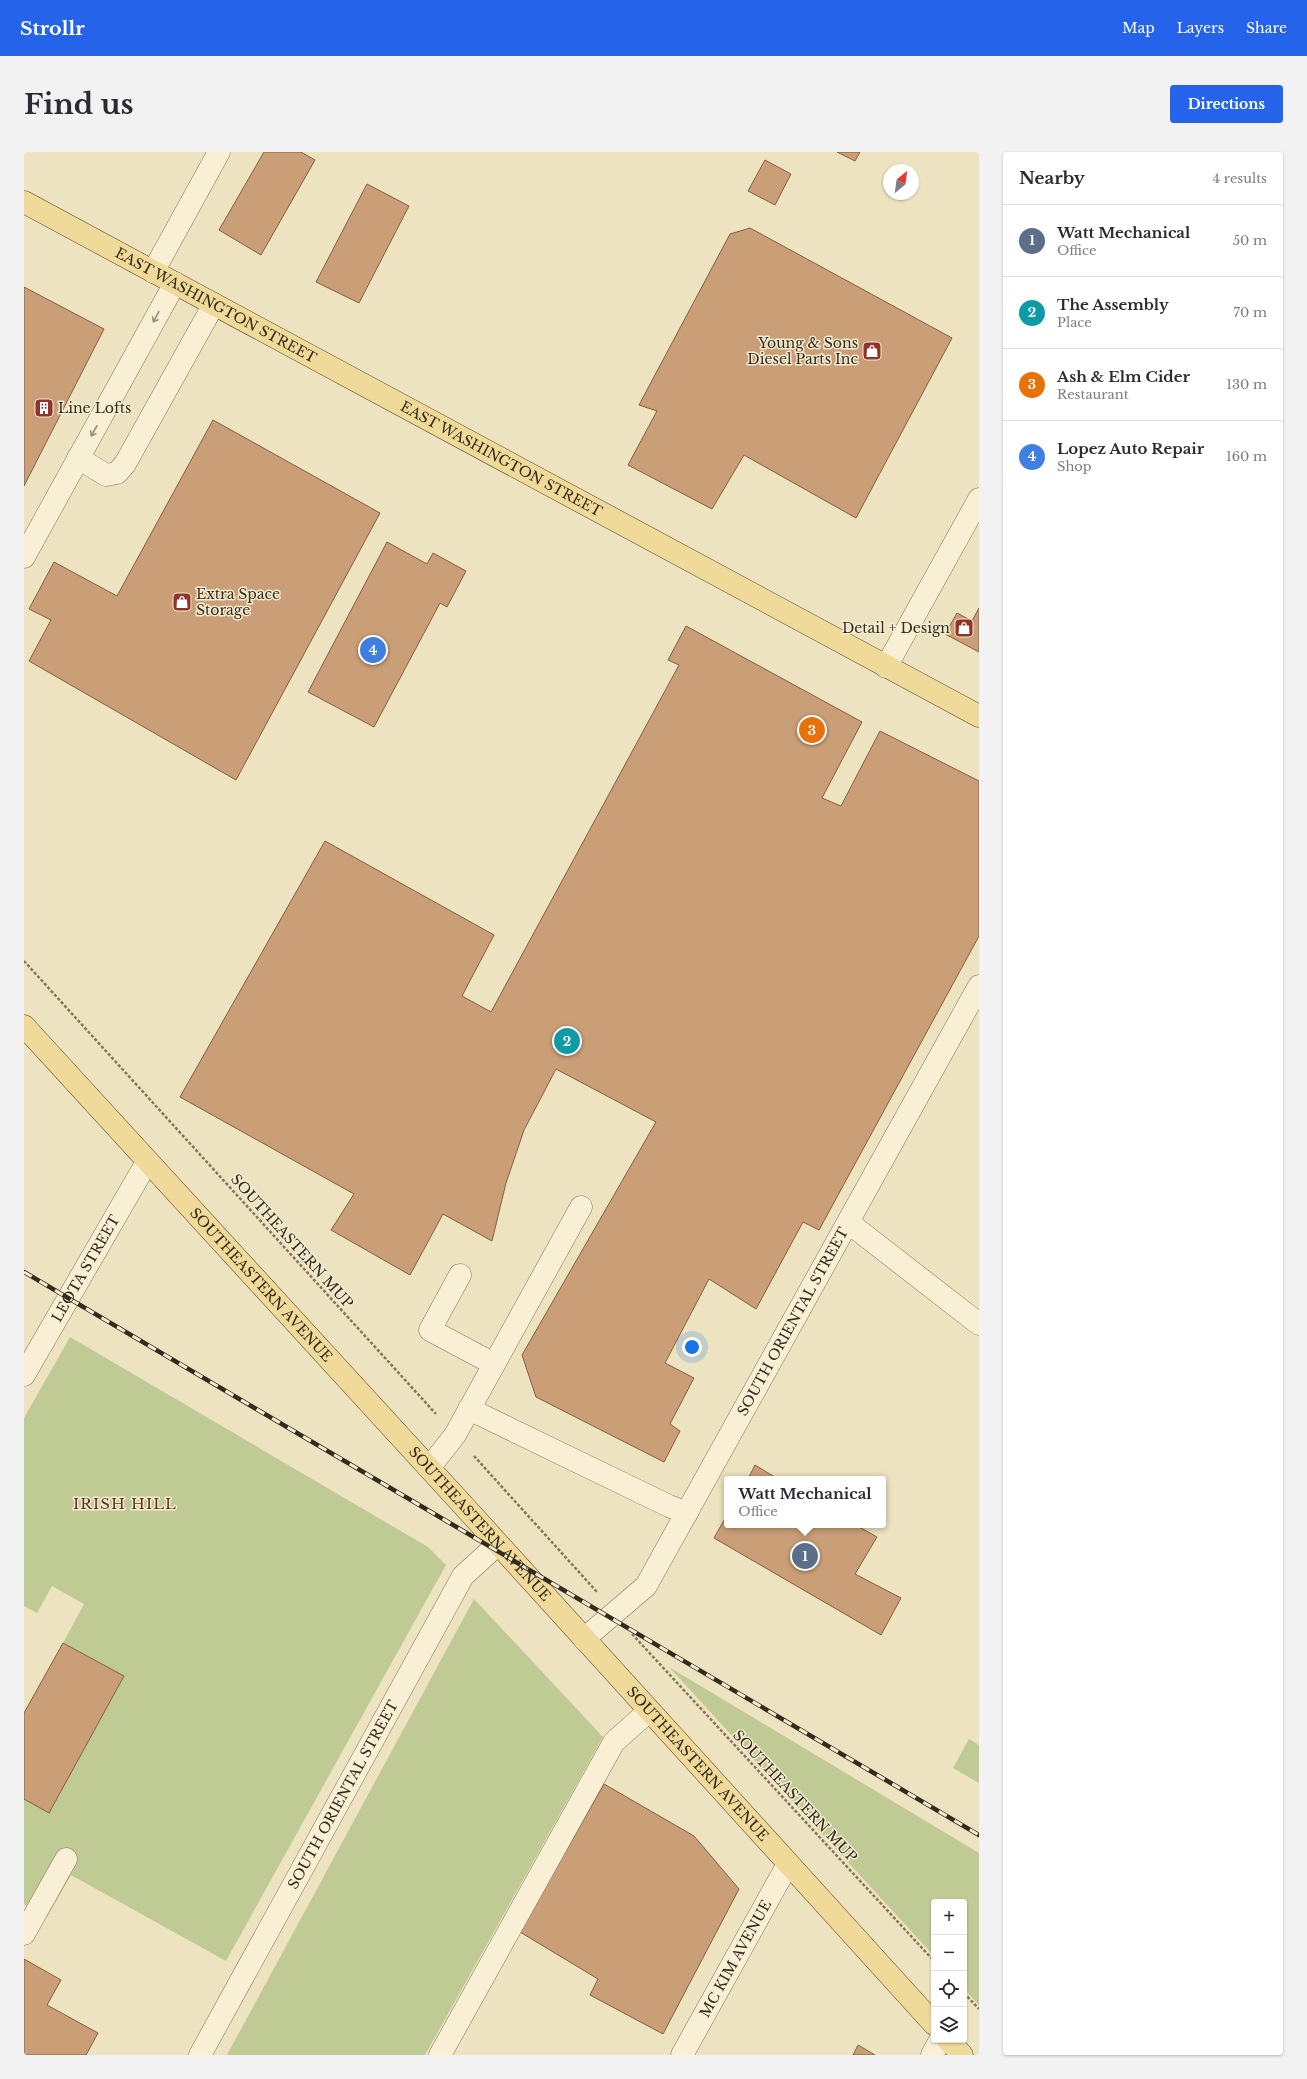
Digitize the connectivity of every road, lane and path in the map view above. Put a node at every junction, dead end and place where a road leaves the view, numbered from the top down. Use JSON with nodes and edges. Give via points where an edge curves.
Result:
{"nodes":[{"id":1,"x":219,"y":152,"type":"edge"},
{"id":2,"x":24,"y":202,"type":"edge"},
{"id":3,"x":154,"y":272,"type":"junction"},
{"id":4,"x":175,"y":283,"type":"junction"},
{"id":5,"x":214,"y":304,"type":"junction"},
{"id":6,"x":78,"y":458,"type":"junction"},
{"id":7,"x":979,"y":499,"type":"edge"},
{"id":8,"x":24,"y":557,"type":"edge"},
{"id":9,"x":886,"y":667,"type":"junction"},
{"id":10,"x":979,"y":716,"type":"edge"},
{"id":11,"x":24,"y":961,"type":"edge"},
{"id":12,"x":979,"y":986,"type":"edge"},
{"id":13,"x":24,"y":1026,"type":"edge"},
{"id":14,"x":147,"y":1162,"type":"junction"},
{"id":15,"x":581,"y":1207,"type":"dead end"},
{"id":16,"x":849,"y":1223,"type":"junction"},
{"id":17,"x":460,"y":1275,"type":"dead end"},
{"id":18,"x":979,"y":1324,"type":"edge"},
{"id":19,"x":494,"y":1364,"type":"junction"},
{"id":20,"x":24,"y":1376,"type":"edge"},
{"id":21,"x":469,"y":1409,"type":"junction"},
{"id":22,"x":455,"y":1435,"type":"junction"},
{"id":23,"x":429,"y":1468,"type":"junction"},
{"id":24,"x":687,"y":1513,"type":"junction"},
{"id":25,"x":498,"y":1544,"type":"junction"},
{"id":26,"x":616,"y":1614,"type":"junction"},
{"id":27,"x":584,"y":1639,"type":"junction"},
{"id":28,"x":642,"y":1645,"type":"dead end"},
{"id":29,"x":649,"y":1711,"type":"junction"},
{"id":30,"x":66,"y":1859,"type":"dead end"},
{"id":31,"x":788,"y":1864,"type":"junction"},
{"id":32,"x":24,"y":1934,"type":"edge"},
{"id":33,"x":931,"y":1958,"type":"edge"},
{"id":34,"x":967,"y":1996,"type":"edge"},
{"id":35,"x":979,"y":2010,"type":"edge"},
{"id":36,"x":931,"y":2021,"type":"edge"},
{"id":37,"x":938,"y":2043,"type":"edge"},
{"id":38,"x":951,"y":2043,"type":"edge"},
{"id":39,"x":200,"y":2055,"type":"edge"},
{"id":40,"x":440,"y":2055,"type":"edge"},
{"id":41,"x":682,"y":2055,"type":"edge"},
{"id":42,"x":932,"y":2055,"type":"edge"},
{"id":43,"x":962,"y":2055,"type":"edge"}],
"edges":[{"from":1,"to":3,"type":"street"},
{"from":2,"to":3,"type":"main road","name":"EAST WASHINGTON STREET"},
{"from":3,"to":4,"type":"main road","name":"EAST WASHINGTON STREET"},
{"from":4,"to":5,"type":"main road","name":"EAST WASHINGTON STREET"},
{"from":4,"to":6,"type":"street","one_way":true},
{"from":5,"to":6,"type":"street","via":[[125,464],[117,473],[106,475]]},
{"from":5,"to":9,"type":"main road","name":"EAST WASHINGTON STREET"},
{"from":6,"to":8,"type":"street"},
{"from":7,"to":9,"type":"street"},
{"from":9,"to":10,"type":"main road","name":"EAST WASHINGTON STREET"},
{"from":11,"to":22,"type":"path","name":"SOUTHEASTERN MUP"},
{"from":12,"to":16,"type":"street","name":"SOUTH ORIENTAL STREET"},
{"from":13,"to":14,"type":"main road","name":"SOUTHEASTERN AVENUE"},
{"from":14,"to":20,"type":"street","name":"LEOTA STREET"},
{"from":14,"to":23,"type":"main road","name":"SOUTHEASTERN AVENUE"},
{"from":15,"to":19,"type":"street"},
{"from":16,"to":18,"type":"street"},
{"from":16,"to":24,"type":"street","name":"SOUTH ORIENTAL STREET"},
{"from":17,"to":19,"type":"street","via":[[430,1330]]},
{"from":19,"to":21,"type":"street"},
{"from":21,"to":22,"type":"street"},
{"from":21,"to":24,"type":"street"},
{"from":22,"to":23,"type":"street"},
{"from":22,"to":26,"type":"path","name":"SOUTHEASTERN MUP"},
{"from":23,"to":25,"type":"main road","name":"SOUTHEASTERN AVENUE"},
{"from":24,"to":26,"type":"street","name":"SOUTH ORIENTAL STREET","via":[[646,1586]]},
{"from":25,"to":27,"type":"main road","name":"SOUTHEASTERN AVENUE"},
{"from":25,"to":39,"type":"street","name":"SOUTH ORIENTAL STREET","via":[[463,1576]]},
{"from":26,"to":27,"type":"street","name":"SOUTH ORIENTAL STREET"},
{"from":27,"to":29,"type":"main road","name":"SOUTHEASTERN AVENUE"},
{"from":28,"to":33,"type":"path","name":"SOUTHEASTERN MUP"},
{"from":29,"to":31,"type":"main road","name":"SOUTHEASTERN AVENUE"},
{"from":29,"to":40,"type":"street","via":[[614,1742]]},
{"from":30,"to":32,"type":"street"},
{"from":31,"to":36,"type":"main road","name":"SOUTHEASTERN AVENUE"},
{"from":31,"to":41,"type":"street","name":"MC KIM AVENUE"},
{"from":34,"to":35,"type":"path"},
{"from":37,"to":42,"type":"street"},
{"from":38,"to":43,"type":"main road"}]}
